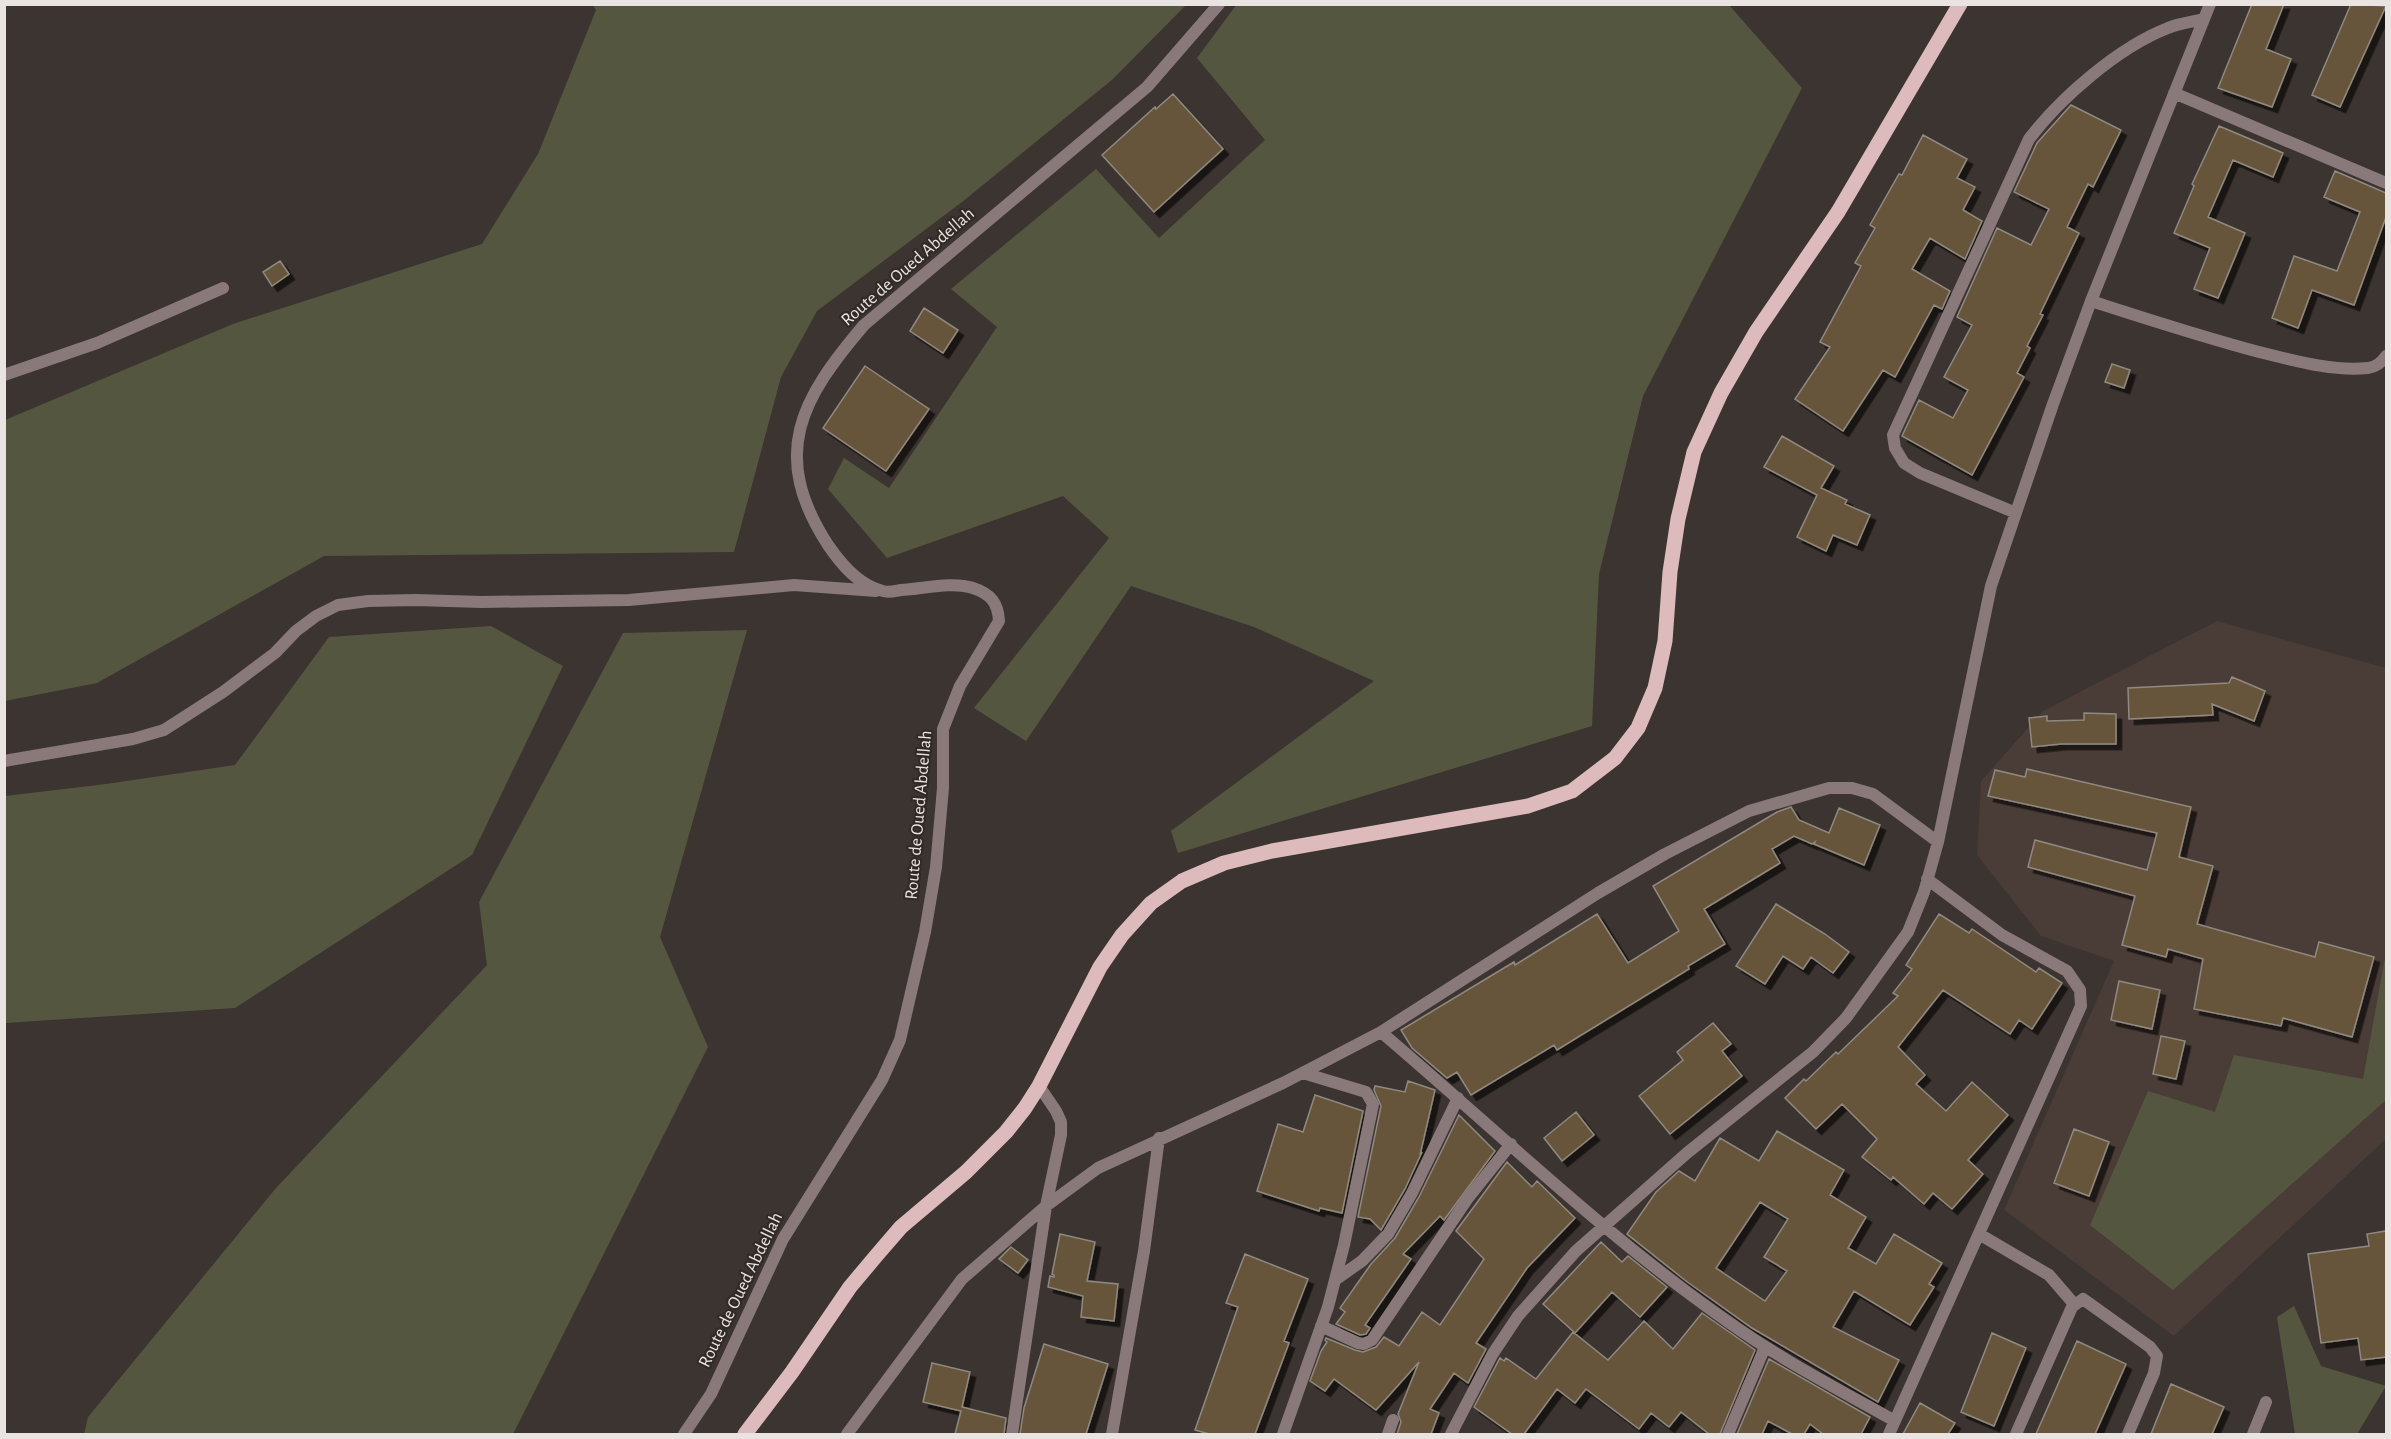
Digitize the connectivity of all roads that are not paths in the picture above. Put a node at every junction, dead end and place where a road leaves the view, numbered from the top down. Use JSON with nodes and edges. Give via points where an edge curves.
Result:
{"nodes":[{"id":1,"x":1219,"y":4,"type":"edge"},
{"id":2,"x":1960,"y":4,"type":"edge"},
{"id":3,"x":2210,"y":4,"type":"edge"},
{"id":4,"x":2204,"y":19,"type":"junction"},
{"id":5,"x":2174,"y":93,"type":"junction"},
{"id":6,"x":2386,"y":183,"type":"edge"},
{"id":7,"x":223,"y":288,"type":"dead end"},
{"id":8,"x":2091,"y":301,"type":"junction"},
{"id":9,"x":2386,"y":356,"type":"edge"},
{"id":10,"x":4,"y":375,"type":"edge"},
{"id":11,"x":2016,"y":513,"type":"junction"},
{"id":12,"x":883,"y":592,"type":"junction"},
{"id":13,"x":4,"y":761,"type":"edge"},
{"id":14,"x":1938,"y":842,"type":"junction"},
{"id":15,"x":1928,"y":879,"type":"junction"},
{"id":16,"x":1381,"y":1032,"type":"junction"},
{"id":17,"x":1303,"y":1073,"type":"junction"},
{"id":18,"x":1039,"y":1086,"type":"junction"},
{"id":19,"x":1458,"y":1098,"type":"junction"},
{"id":20,"x":1159,"y":1138,"type":"junction"},
{"id":21,"x":1511,"y":1144,"type":"junction"},
{"id":22,"x":1046,"y":1206,"type":"junction"},
{"id":23,"x":1602,"y":1226,"type":"junction"},
{"id":24,"x":1979,"y":1234,"type":"junction"},
{"id":25,"x":1335,"y":1280,"type":"junction"},
{"id":26,"x":2074,"y":1304,"type":"junction"},
{"id":27,"x":1321,"y":1326,"type":"junction"},
{"id":28,"x":1765,"y":1347,"type":"junction"},
{"id":29,"x":2266,"y":1402,"type":"dead end"},
{"id":30,"x":1393,"y":1420,"type":"dead end"},
{"id":31,"x":1895,"y":1421,"type":"junction"},
{"id":32,"x":684,"y":1434,"type":"edge"},
{"id":33,"x":746,"y":1434,"type":"edge"},
{"id":34,"x":847,"y":1434,"type":"edge"},
{"id":35,"x":1012,"y":1434,"type":"edge"},
{"id":36,"x":1112,"y":1434,"type":"edge"},
{"id":37,"x":1283,"y":1434,"type":"edge"},
{"id":38,"x":1388,"y":1434,"type":"edge"},
{"id":39,"x":1451,"y":1434,"type":"edge"},
{"id":40,"x":1728,"y":1434,"type":"edge"},
{"id":41,"x":1889,"y":1434,"type":"edge"},
{"id":42,"x":2016,"y":1434,"type":"edge"},
{"id":43,"x":2128,"y":1434,"type":"edge"},
{"id":44,"x":2253,"y":1434,"type":"edge"}],
"edges":[{"from":1,"to":12,"type":"street","name":"Route de Oued Abdellah","via":[[1147,87],[864,325],[815,389],[796,450],[805,501],[839,561],[859,579]]},
{"from":2,"to":18,"type":"main road","via":[[1838,212],[1756,332],[1720,393],[1694,452],[1678,519],[1665,640],[1655,688],[1638,728],[1615,758],[1572,791],[1528,806],[1272,851],[1224,863],[1182,881],[1151,903],[1122,935],[1100,967]]},
{"from":3,"to":4,"type":"street"},
{"from":4,"to":5,"type":"street"},
{"from":4,"to":11,"type":"street","via":[[2170,27],[2137,42],[2074,91],[2029,139],[1893,435],[1895,448],[1904,462],[1920,473]]},
{"from":5,"to":6,"type":"street"},
{"from":5,"to":8,"type":"street"},
{"from":7,"to":10,"type":"street","via":[[97,343]]},
{"from":8,"to":9,"type":"street","via":[[2295,361],[2367,368]]},
{"from":8,"to":11,"type":"street"},
{"from":11,"to":14,"type":"street","via":[[1991,586]]},
{"from":12,"to":13,"type":"street","via":[[794,585],[629,600],[416,600],[338,605],[316,616],[240,679],[164,730]]},
{"from":12,"to":32,"type":"street","name":"Route de Oued Abdellah","via":[[971,587],[993,598],[999,621],[960,686],[943,729],[936,867],[911,994],[900,1040],[882,1080],[783,1239],[711,1394]]},
{"from":14,"to":15,"type":"street"},
{"from":14,"to":16,"type":"street","via":[[1873,794],[1852,788],[1829,788],[1749,811],[1598,893]]},
{"from":15,"to":23,"type":"street","via":[[1908,932],[1846,1018],[1813,1052]]},
{"from":15,"to":24,"type":"street","via":[[2002,935],[2067,971],[2080,990],[2081,1006]]},
{"from":16,"to":17,"type":"street"},
{"from":16,"to":19,"type":"street"},
{"from":17,"to":20,"type":"street"},
{"from":17,"to":25,"type":"street","via":[[1366,1092],[1373,1104]]},
{"from":18,"to":22,"type":"street","via":[[1061,1122]]},
{"from":18,"to":33,"type":"main road","via":[[1006,1132],[901,1227],[870,1263]]},
{"from":19,"to":21,"type":"street"},
{"from":19,"to":25,"type":"street","via":[[1388,1234],[1362,1261]]},
{"from":20,"to":22,"type":"street","via":[[1098,1168]]},
{"from":20,"to":36,"type":"street"},
{"from":21,"to":23,"type":"street"},
{"from":21,"to":27,"type":"street","via":[[1468,1198],[1372,1340],[1358,1343]]},
{"from":22,"to":34,"type":"street","via":[[962,1279]]},
{"from":22,"to":35,"type":"street"},
{"from":23,"to":28,"type":"street"},
{"from":23,"to":39,"type":"street","via":[[1518,1316],[1492,1355]]},
{"from":24,"to":26,"type":"street","via":[[2049,1275]]},
{"from":24,"to":31,"type":"street"},
{"from":25,"to":27,"type":"street"},
{"from":26,"to":42,"type":"street"},
{"from":26,"to":43,"type":"street","via":[[2085,1300],[2157,1356],[2154,1373]]},
{"from":27,"to":37,"type":"street"},
{"from":28,"to":31,"type":"street"},
{"from":28,"to":40,"type":"street"},
{"from":29,"to":44,"type":"street"},
{"from":30,"to":38,"type":"street"},
{"from":31,"to":41,"type":"street"}]}
